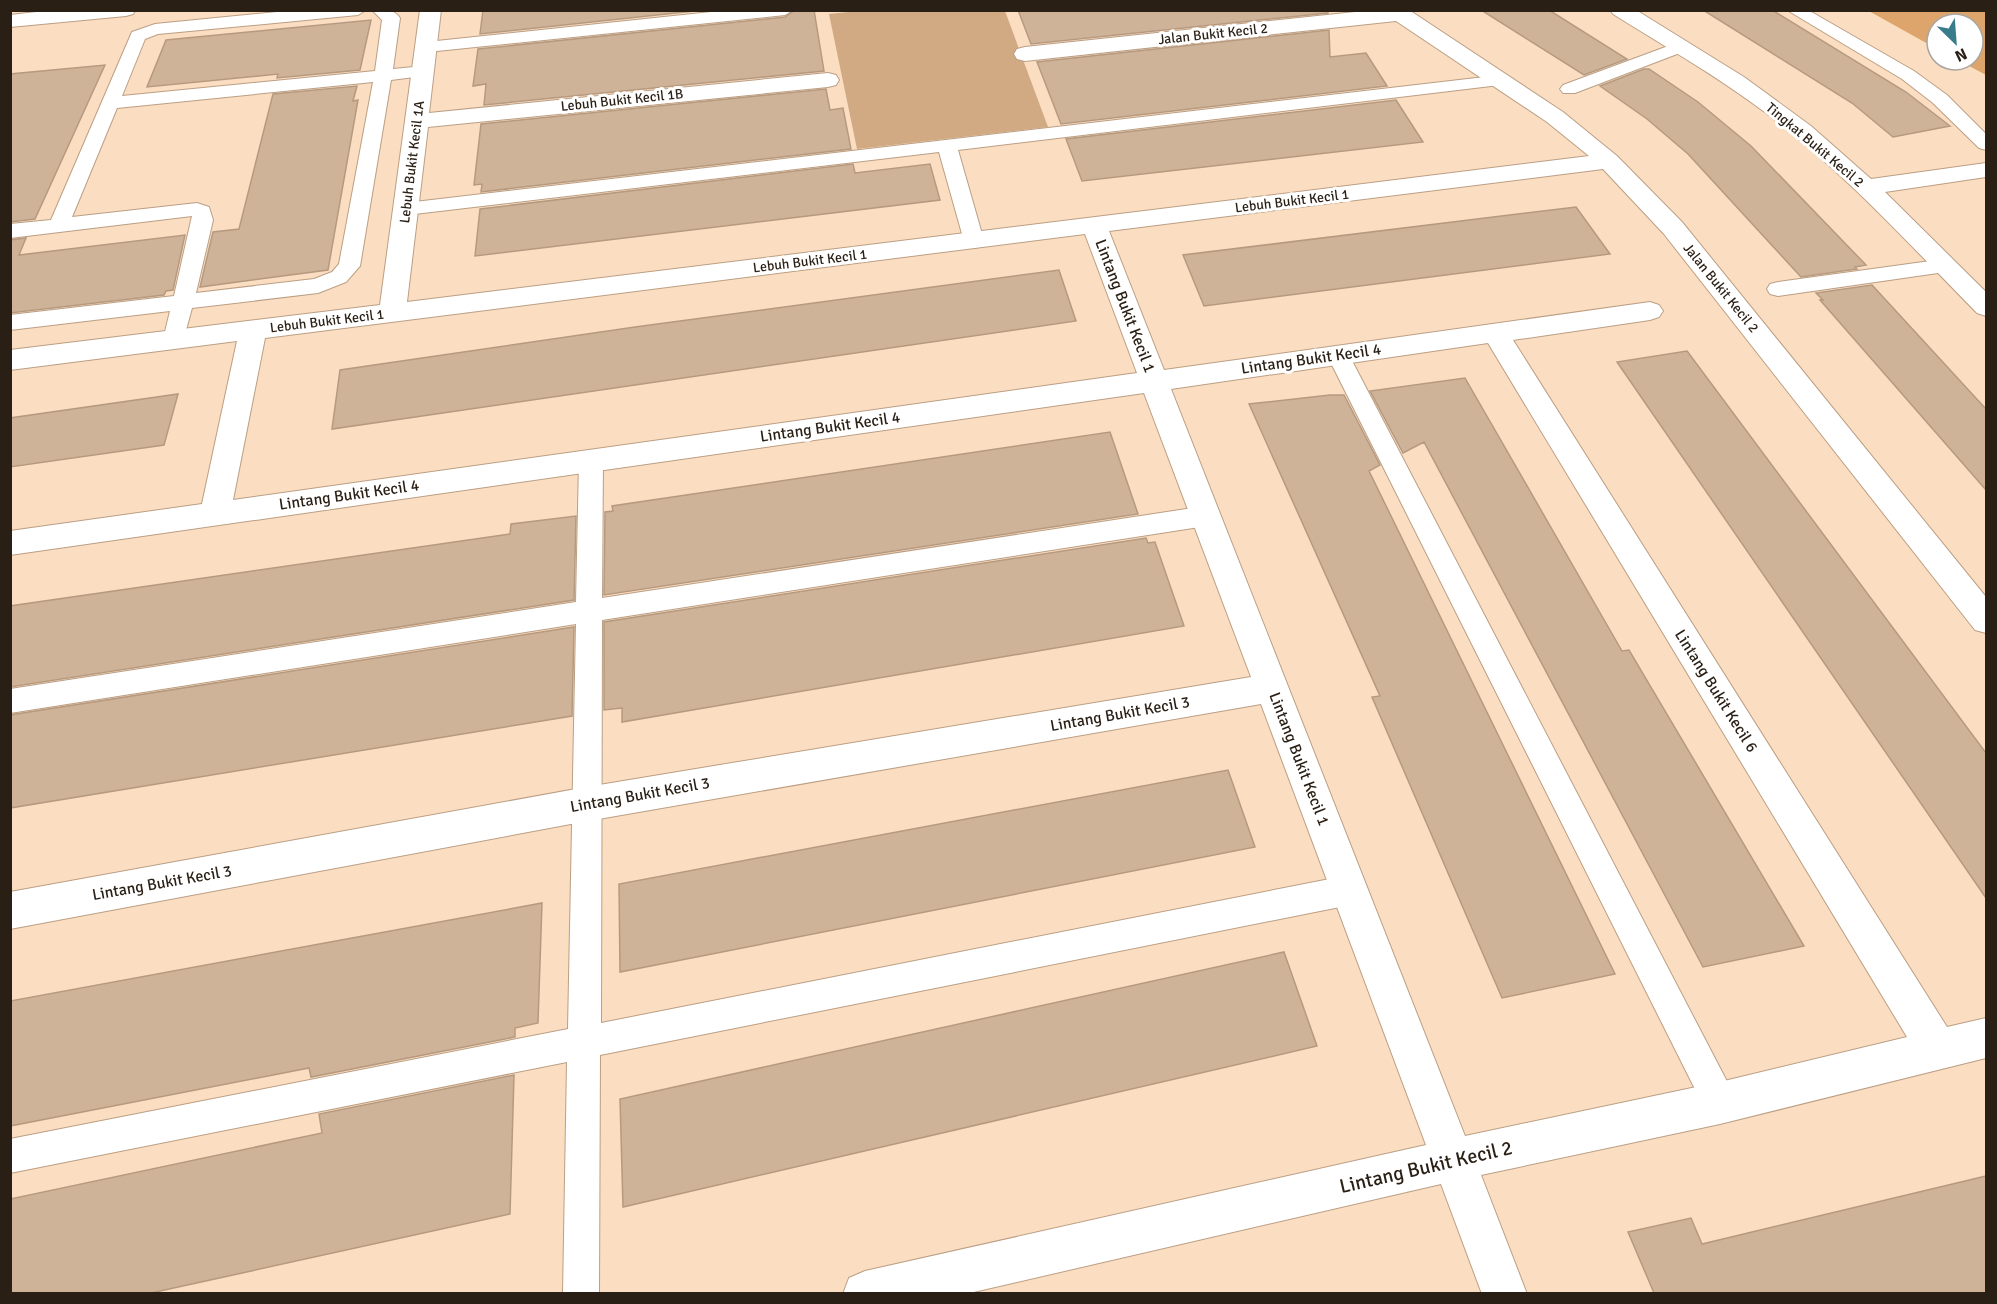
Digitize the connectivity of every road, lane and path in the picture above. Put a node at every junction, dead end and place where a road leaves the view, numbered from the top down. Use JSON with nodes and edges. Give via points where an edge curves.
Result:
{"nodes":[{"id":1,"x":126,"y":10,"type":"edge"},
{"id":2,"x":358,"y":10,"type":"edge"},
{"id":3,"x":380,"y":10,"type":"edge"},
{"id":4,"x":431,"y":10,"type":"edge"},
{"id":5,"x":785,"y":10,"type":"edge"},
{"id":6,"x":1620,"y":10,"type":"edge"},
{"id":7,"x":1795,"y":10,"type":"edge"},
{"id":8,"x":1397,"y":12,"type":"edge"},
{"id":9,"x":10,"y":21,"type":"edge"},
{"id":10,"x":427,"y":47,"type":"junction"},
{"id":11,"x":1679,"y":47,"type":"junction"},
{"id":12,"x":1025,"y":54,"type":"dead end"},
{"id":13,"x":424,"y":71,"type":"junction"},
{"id":14,"x":383,"y":75,"type":"junction"},
{"id":15,"x":828,"y":80,"type":"dead end"},
{"id":16,"x":1502,"y":80,"type":"junction"},
{"id":17,"x":1569,"y":89,"type":"dead end"},
{"id":18,"x":111,"y":103,"type":"junction"},
{"id":19,"x":417,"y":121,"type":"junction"},
{"id":20,"x":1986,"y":144,"type":"edge"},
{"id":21,"x":947,"y":146,"type":"junction"},
{"id":22,"x":1609,"y":161,"type":"junction"},
{"id":23,"x":1986,"y":170,"type":"edge"},
{"id":24,"x":1866,"y":187,"type":"junction"},
{"id":25,"x":406,"y":209,"type":"junction"},
{"id":26,"x":59,"y":224,"type":"junction"},
{"id":27,"x":1094,"y":225,"type":"junction"},
{"id":28,"x":10,"y":231,"type":"edge"},
{"id":29,"x":974,"y":241,"type":"junction"},
{"id":30,"x":1945,"y":266,"type":"junction"},
{"id":31,"x":1778,"y":289,"type":"dead end"},
{"id":32,"x":183,"y":302,"type":"junction"},
{"id":33,"x":1986,"y":308,"type":"edge"},
{"id":34,"x":1650,"y":311,"type":"dead end"},
{"id":35,"x":392,"y":313,"type":"junction"},
{"id":36,"x":10,"y":323,"type":"edge"},
{"id":37,"x":254,"y":330,"type":"junction"},
{"id":38,"x":1495,"y":333,"type":"junction"},
{"id":39,"x":174,"y":340,"type":"junction"},
{"id":40,"x":1338,"y":356,"type":"junction"},
{"id":41,"x":10,"y":360,"type":"edge"},
{"id":42,"x":1154,"y":382,"type":"junction"},
{"id":43,"x":591,"y":461,"type":"junction"},
{"id":44,"x":215,"y":514,"type":"junction"},
{"id":45,"x":1206,"y":516,"type":"junction"},
{"id":46,"x":10,"y":543,"type":"edge"},
{"id":47,"x":590,"y":611,"type":"junction"},
{"id":48,"x":1986,"y":620,"type":"edge"},
{"id":49,"x":1272,"y":688,"type":"junction"},
{"id":50,"x":10,"y":701,"type":"edge"},
{"id":51,"x":587,"y":804,"type":"junction"},
{"id":52,"x":1350,"y":890,"type":"junction"},
{"id":53,"x":10,"y":911,"type":"edge"},
{"id":54,"x":1986,"y":1038,"type":"edge"},
{"id":55,"x":584,"y":1042,"type":"junction"},
{"id":56,"x":1937,"y":1049,"type":"junction"},
{"id":57,"x":1720,"y":1103,"type":"junction"},
{"id":58,"x":10,"y":1156,"type":"edge"},
{"id":59,"x":1454,"y":1160,"type":"junction"},
{"id":60,"x":581,"y":1293,"type":"edge"},
{"id":61,"x":865,"y":1293,"type":"edge"},
{"id":62,"x":1505,"y":1293,"type":"edge"}],
"edges":[{"from":1,"to":9,"type":"street"},
{"from":2,"to":18,"type":"lane","via":[[147,31],[138,36]]},
{"from":3,"to":14,"type":"lane","via":[[391,18]]},
{"from":4,"to":10,"type":"street","name":"Lebuh Bukit Kecil 1A"},
{"from":5,"to":10,"type":"lane"},
{"from":6,"to":11,"type":"street","name":"Tingkat Bukit Kecil 2"},
{"from":7,"to":20,"type":"lane","via":[[1908,75],[1940,99]]},
{"from":8,"to":12,"type":"street","name":"Jalan Bukit Kecil 2"},
{"from":8,"to":16,"type":"street","name":"Jalan Bukit Kecil 2"},
{"from":10,"to":13,"type":"street","name":"Lebuh Bukit Kecil 1A"},
{"from":11,"to":17,"type":"lane"},
{"from":11,"to":24,"type":"street","name":"Tingkat Bukit Kecil 2","via":[[1775,109]]},
{"from":13,"to":14,"type":"lane"},
{"from":13,"to":19,"type":"street","name":"Lebuh Bukit Kecil 1A"},
{"from":14,"to":18,"type":"lane"},
{"from":14,"to":32,"type":"lane","via":[[349,266],[339,277],[318,286]]},
{"from":15,"to":19,"type":"street","name":"Lebuh Bukit Kecil 1B"},
{"from":16,"to":21,"type":"lane"},
{"from":16,"to":22,"type":"street","name":"Jalan Bukit Kecil 2"},
{"from":18,"to":26,"type":"lane"},
{"from":19,"to":25,"type":"street","name":"Lebuh Bukit Kecil 1A"},
{"from":21,"to":25,"type":"lane"},
{"from":21,"to":29,"type":"lane"},
{"from":22,"to":27,"type":"street","name":"Lebuh Bukit Kecil 1"},
{"from":22,"to":48,"type":"street","name":"Jalan Bukit Kecil 2","via":[[1673,228]]},
{"from":23,"to":24,"type":"street"},
{"from":24,"to":30,"type":"street","name":"Tingkat Bukit Kecil 2"},
{"from":25,"to":35,"type":"street","name":"Lebuh Bukit Kecil 1A"},
{"from":26,"to":28,"type":"lane"},
{"from":26,"to":32,"type":"lane","via":[[197,209],[202,212]]},
{"from":27,"to":29,"type":"street","name":"Lebuh Bukit Kecil 1"},
{"from":27,"to":42,"type":"street","name":"Lintang Bukit Kecil 1"},
{"from":29,"to":35,"type":"street","name":"Lebuh Bukit Kecil 1"},
{"from":30,"to":31,"type":"lane"},
{"from":30,"to":33,"type":"street","name":"Tingkat Bukit Kecil 2"},
{"from":32,"to":36,"type":"lane"},
{"from":32,"to":39,"type":"lane"},
{"from":34,"to":38,"type":"street","name":"Lintang Bukit Kecil 4"},
{"from":35,"to":37,"type":"street","name":"Lebuh Bukit Kecil 1"},
{"from":37,"to":39,"type":"street","name":"Lebuh Bukit Kecil 1"},
{"from":37,"to":44,"type":"street"},
{"from":38,"to":40,"type":"street","name":"Lintang Bukit Kecil 4"},
{"from":38,"to":56,"type":"street","name":"Lintang Bukit Kecil 6"},
{"from":39,"to":41,"type":"street","name":"Lebuh Bukit Kecil 1"},
{"from":40,"to":42,"type":"street","name":"Lintang Bukit Kecil 4"},
{"from":40,"to":57,"type":"lane"},
{"from":42,"to":43,"type":"street","name":"Lintang Bukit Kecil 4"},
{"from":42,"to":45,"type":"street","name":"Lintang Bukit Kecil 1"},
{"from":43,"to":44,"type":"street","name":"Lintang Bukit Kecil 4"},
{"from":43,"to":47,"type":"lane"},
{"from":44,"to":46,"type":"street","name":"Lintang Bukit Kecil 4"},
{"from":45,"to":47,"type":"lane"},
{"from":45,"to":49,"type":"street","name":"Lintang Bukit Kecil 1"},
{"from":47,"to":50,"type":"lane"},
{"from":47,"to":51,"type":"lane"},
{"from":49,"to":51,"type":"street","name":"Lintang Bukit Kecil 3"},
{"from":49,"to":52,"type":"street","name":"Lintang Bukit Kecil 1"},
{"from":51,"to":53,"type":"street","name":"Lintang Bukit Kecil 3"},
{"from":51,"to":55,"type":"lane"},
{"from":52,"to":55,"type":"lane"},
{"from":52,"to":59,"type":"street","name":"Lintang Bukit Kecil 1"},
{"from":54,"to":56,"type":"street","name":"Lintang Bukit Kecil 2"},
{"from":55,"to":58,"type":"lane"},
{"from":55,"to":60,"type":"lane"},
{"from":56,"to":57,"type":"street","name":"Lintang Bukit Kecil 2"},
{"from":57,"to":59,"type":"street","name":"Lintang Bukit Kecil 2"},
{"from":59,"to":61,"type":"street","name":"Lintang Bukit Kecil 2"},
{"from":59,"to":62,"type":"street","name":"Lintang Bukit Kecil 1"}]}
